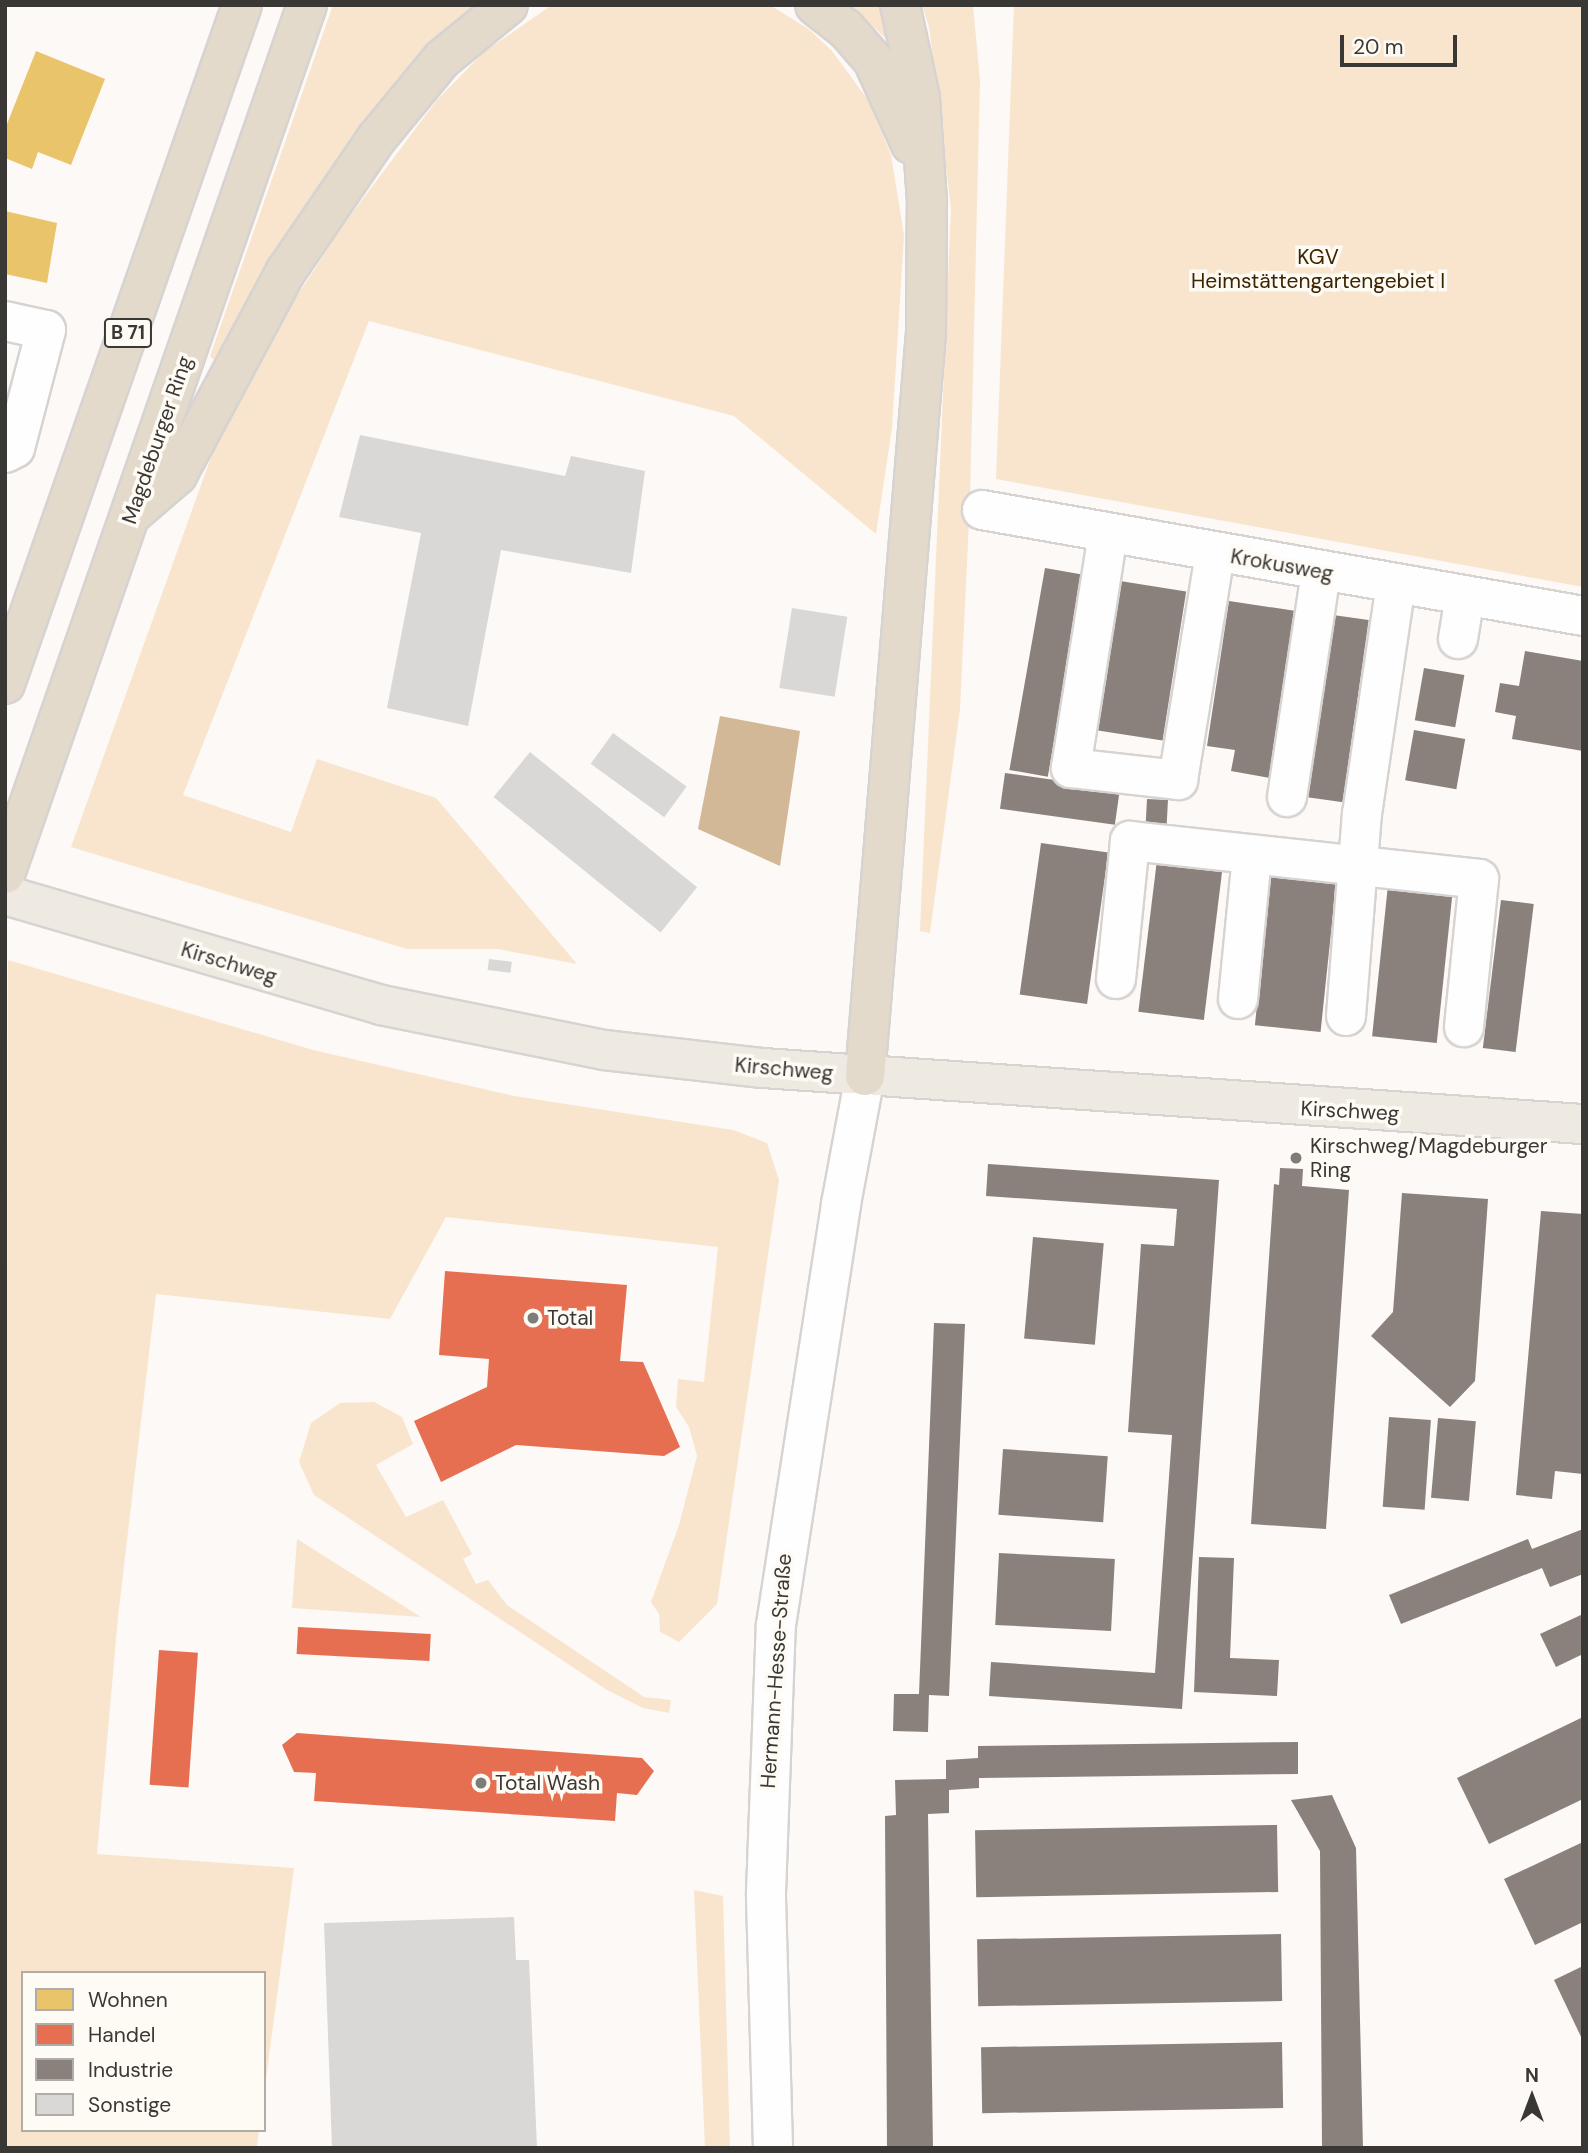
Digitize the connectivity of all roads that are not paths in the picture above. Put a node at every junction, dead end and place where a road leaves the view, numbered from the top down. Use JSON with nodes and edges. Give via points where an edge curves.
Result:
{"nodes":[{"id":1,"x":242,"y":5,"type":"edge"},
{"id":2,"x":307,"y":5,"type":"edge"},
{"id":3,"x":508,"y":5,"type":"edge"},
{"id":4,"x":815,"y":5,"type":"edge"},
{"id":5,"x":900,"y":5,"type":"edge"},
{"id":6,"x":927,"y":202,"type":"junction"},
{"id":7,"x":5,"y":321,"type":"edge"},
{"id":8,"x":5,"y":453,"type":"edge"},
{"id":9,"x":982,"y":510,"type":"dead end"},
{"id":10,"x":132,"y":514,"type":"junction"},
{"id":11,"x":1108,"y":534,"type":"junction"},
{"id":12,"x":1215,"y":553,"type":"junction"},
{"id":13,"x":1321,"y":571,"type":"junction"},
{"id":14,"x":1396,"y":585,"type":"junction"},
{"id":15,"x":1465,"y":596,"type":"junction"},
{"id":16,"x":1583,"y":616,"type":"edge"},
{"id":17,"x":1458,"y":639,"type":"dead end"},
{"id":18,"x":5,"y":684,"type":"edge"},
{"id":19,"x":1287,"y":797,"type":"dead end"},
{"id":20,"x":1252,"y":855,"type":"junction"},
{"id":21,"x":1361,"y":867,"type":"junction"},
{"id":22,"x":5,"y":874,"type":"edge"},
{"id":23,"x":5,"y":895,"type":"edge"},
{"id":24,"x":1116,"y":979,"type":"dead end"},
{"id":25,"x":1238,"y":999,"type":"dead end"},
{"id":26,"x":1346,"y":1016,"type":"dead end"},
{"id":27,"x":1464,"y":1027,"type":"dead end"},
{"id":28,"x":865,"y":1076,"type":"junction"},
{"id":29,"x":1583,"y":1124,"type":"edge"},
{"id":30,"x":773,"y":2148,"type":"edge"}],
"edges":[{"from":1,"to":18,"type":"highway","number":"B 71"},
{"from":2,"to":10,"type":"highway","name":"Magdeburger Ring"},
{"from":3,"to":10,"type":"highway","via":[[442,59],[376,139],[286,271],[177,475]]},
{"from":4,"to":6,"type":"highway","via":[[846,29],[883,77],[906,130]]},
{"from":5,"to":6,"type":"highway","via":[[920,98]]},
{"from":6,"to":28,"type":"highway","via":[[926,332]]},
{"from":7,"to":8,"type":"street","via":[[46,330],[15,448]]},
{"from":9,"to":11,"type":"street","name":"Krokusweg"},
{"from":10,"to":22,"type":"highway","name":"Magdeburger Ring"},
{"from":11,"to":12,"type":"street","name":"Krokusweg"},
{"from":11,"to":12,"type":"street","via":[[1071,768],[1178,780]]},
{"from":12,"to":13,"type":"street","name":"Krokusweg"},
{"from":13,"to":14,"type":"street","name":"Krokusweg"},
{"from":13,"to":19,"type":"street"},
{"from":14,"to":15,"type":"street","name":"Krokusweg"},
{"from":14,"to":21,"type":"street","via":[[1362,814]]},
{"from":15,"to":16,"type":"street","name":"Krokusweg"},
{"from":15,"to":17,"type":"street"},
{"from":20,"to":21,"type":"street"},
{"from":20,"to":24,"type":"street","via":[[1130,841]]},
{"from":20,"to":25,"type":"street"},
{"from":21,"to":26,"type":"street"},
{"from":21,"to":27,"type":"street","via":[[1479,879]]},
{"from":23,"to":28,"type":"main road","name":"Kirschweg","via":[[286,980],[520,1035],[657,1057]]},
{"from":28,"to":29,"type":"main road","name":"Kirschweg"},
{"from":28,"to":30,"type":"street","name":"Hermann-Hesse-Straße","via":[[776,1625],[766,1892]]}]}
